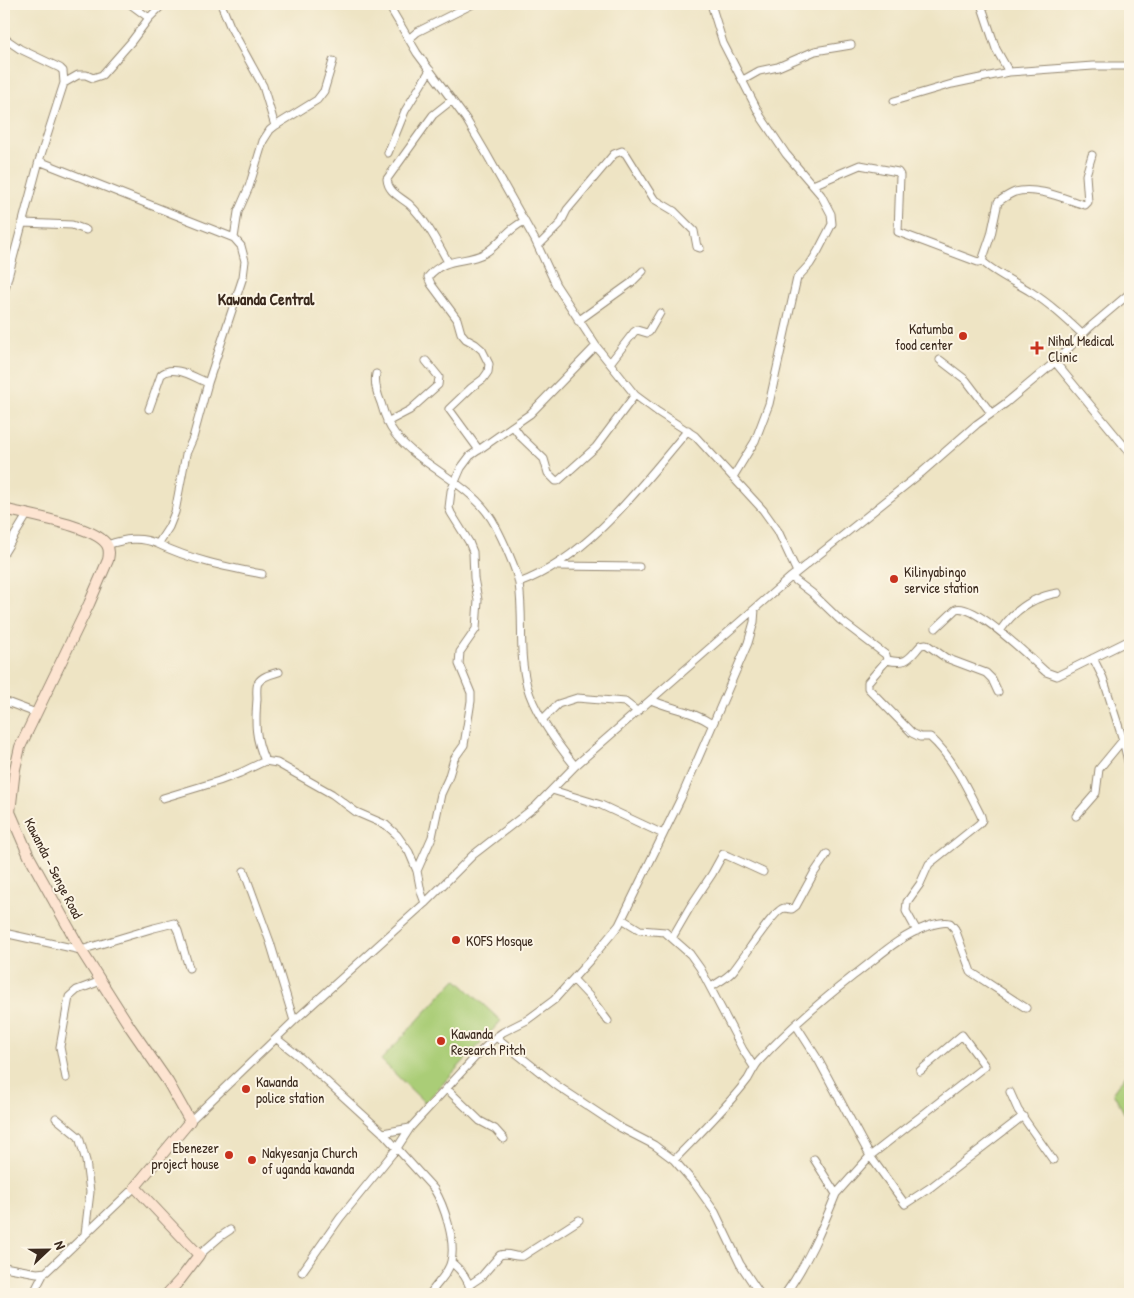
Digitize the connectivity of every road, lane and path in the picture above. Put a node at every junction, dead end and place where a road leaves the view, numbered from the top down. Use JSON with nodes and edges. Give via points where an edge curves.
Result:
{"nodes":[{"id":1,"x":130,"y":4,"type":"edge"},
{"id":2,"x":163,"y":4,"type":"edge"},
{"id":3,"x":221,"y":4,"type":"edge"},
{"id":4,"x":388,"y":4,"type":"edge"},
{"id":5,"x":473,"y":4,"type":"edge"},
{"id":6,"x":711,"y":4,"type":"edge"},
{"id":7,"x":981,"y":4,"type":"edge"},
{"id":8,"x":149,"y":18,"type":"junction"},
{"id":9,"x":4,"y":38,"type":"edge"},
{"id":10,"x":409,"y":39,"type":"junction"},
{"id":11,"x":851,"y":45,"type":"dead end"},
{"id":12,"x":334,"y":61,"type":"dead end"},
{"id":13,"x":1130,"y":66,"type":"edge"},
{"id":14,"x":430,"y":70,"type":"junction"},
{"id":15,"x":1009,"y":72,"type":"junction"},
{"id":16,"x":743,"y":80,"type":"junction"},
{"id":17,"x":64,"y":83,"type":"junction"},
{"id":18,"x":452,"y":100,"type":"junction"},
{"id":19,"x":894,"y":101,"type":"dead end"},
{"id":20,"x":275,"y":126,"type":"junction"},
{"id":21,"x":388,"y":153,"type":"dead end"},
{"id":22,"x":1092,"y":156,"type":"dead end"},
{"id":23,"x":39,"y":161,"type":"junction"},
{"id":24,"x":813,"y":185,"type":"junction"},
{"id":25,"x":525,"y":221,"type":"junction"},
{"id":26,"x":23,"y":223,"type":"junction"},
{"id":27,"x":86,"y":230,"type":"dead end"},
{"id":28,"x":234,"y":238,"type":"junction"},
{"id":29,"x":538,"y":246,"type":"junction"},
{"id":30,"x":700,"y":248,"type":"dead end"},
{"id":31,"x":982,"y":260,"type":"junction"},
{"id":32,"x":448,"y":262,"type":"junction"},
{"id":33,"x":643,"y":271,"type":"dead end"},
{"id":34,"x":4,"y":292,"type":"edge"},
{"id":35,"x":1130,"y":293,"type":"edge"},
{"id":36,"x":660,"y":313,"type":"dead end"},
{"id":37,"x":578,"y":321,"type":"junction"},
{"id":38,"x":1082,"y":334,"type":"junction"},
{"id":39,"x":596,"y":346,"type":"junction"},
{"id":40,"x":940,"y":360,"type":"dead end"},
{"id":41,"x":426,"y":361,"type":"dead end"},
{"id":42,"x":1055,"y":362,"type":"junction"},
{"id":43,"x":610,"y":363,"type":"junction"},
{"id":44,"x":376,"y":374,"type":"dead end"},
{"id":45,"x":208,"y":383,"type":"junction"},
{"id":46,"x":635,"y":395,"type":"junction"},
{"id":47,"x":149,"y":409,"type":"dead end"},
{"id":48,"x":991,"y":413,"type":"junction"},
{"id":49,"x":388,"y":422,"type":"junction"},
{"id":50,"x":513,"y":426,"type":"junction"},
{"id":51,"x":688,"y":430,"type":"junction"},
{"id":52,"x":479,"y":450,"type":"junction"},
{"id":53,"x":1130,"y":453,"type":"edge"},
{"id":54,"x":734,"y":477,"type":"junction"},
{"id":55,"x":454,"y":482,"type":"junction"},
{"id":56,"x":4,"y":509,"type":"edge"},
{"id":57,"x":27,"y":515,"type":"junction"},
{"id":58,"x":158,"y":544,"type":"junction"},
{"id":59,"x":107,"y":545,"type":"junction"},
{"id":60,"x":4,"y":553,"type":"edge"},
{"id":61,"x":556,"y":566,"type":"junction"},
{"id":62,"x":638,"y":567,"type":"dead end"},
{"id":63,"x":262,"y":574,"type":"dead end"},
{"id":64,"x":794,"y":574,"type":"junction"},
{"id":65,"x":519,"y":583,"type":"junction"},
{"id":66,"x":1058,"y":593,"type":"dead end"},
{"id":67,"x":755,"y":609,"type":"junction"},
{"id":68,"x":936,"y":628,"type":"dead end"},
{"id":69,"x":1000,"y":631,"type":"junction"},
{"id":70,"x":1130,"y":640,"type":"edge"},
{"id":71,"x":1093,"y":658,"type":"junction"},
{"id":72,"x":887,"y":660,"type":"junction"},
{"id":73,"x":279,"y":672,"type":"dead end"},
{"id":74,"x":998,"y":692,"type":"dead end"},
{"id":75,"x":650,"y":700,"type":"junction"},
{"id":76,"x":4,"y":701,"type":"edge"},
{"id":77,"x":638,"y":712,"type":"junction"},
{"id":78,"x":36,"y":713,"type":"junction"},
{"id":79,"x":542,"y":720,"type":"junction"},
{"id":80,"x":712,"y":724,"type":"junction"},
{"id":81,"x":1130,"y":736,"type":"edge"},
{"id":82,"x":1123,"y":740,"type":"junction"},
{"id":83,"x":265,"y":761,"type":"junction"},
{"id":84,"x":575,"y":766,"type":"junction"},
{"id":85,"x":1130,"y":770,"type":"edge"},
{"id":86,"x":552,"y":790,"type":"junction"},
{"id":87,"x":163,"y":798,"type":"dead end"},
{"id":88,"x":7,"y":811,"type":"edge"},
{"id":89,"x":1076,"y":816,"type":"dead end"},
{"id":90,"x":663,"y":834,"type":"junction"},
{"id":91,"x":828,"y":854,"type":"dead end"},
{"id":92,"x":244,"y":871,"type":"dead end"},
{"id":93,"x":417,"y":871,"type":"junction"},
{"id":94,"x":763,"y":872,"type":"dead end"},
{"id":95,"x":425,"y":903,"type":"junction"},
{"id":96,"x":622,"y":919,"type":"junction"},
{"id":97,"x":917,"y":930,"type":"junction"},
{"id":98,"x":4,"y":934,"type":"edge"},
{"id":99,"x":672,"y":938,"type":"junction"},
{"id":100,"x":81,"y":950,"type":"junction"},
{"id":101,"x":189,"y":968,"type":"dead end"},
{"id":102,"x":573,"y":979,"type":"junction"},
{"id":103,"x":101,"y":982,"type":"junction"},
{"id":104,"x":711,"y":987,"type":"junction"},
{"id":105,"x":1026,"y":1008,"type":"dead end"},
{"id":106,"x":294,"y":1021,"type":"junction"},
{"id":107,"x":608,"y":1021,"type":"dead end"},
{"id":108,"x":796,"y":1025,"type":"junction"},
{"id":109,"x":496,"y":1037,"type":"junction"},
{"id":110,"x":277,"y":1039,"type":"junction"},
{"id":111,"x":754,"y":1067,"type":"junction"},
{"id":112,"x":920,"y":1071,"type":"dead end"},
{"id":113,"x":66,"y":1078,"type":"dead end"},
{"id":114,"x":447,"y":1089,"type":"junction"},
{"id":115,"x":1010,"y":1092,"type":"dead end"},
{"id":116,"x":1023,"y":1116,"type":"junction"},
{"id":117,"x":56,"y":1118,"type":"dead end"},
{"id":118,"x":190,"y":1121,"type":"junction"},
{"id":119,"x":410,"y":1128,"type":"junction"},
{"id":120,"x":382,"y":1134,"type":"junction"},
{"id":121,"x":504,"y":1139,"type":"dead end"},
{"id":122,"x":397,"y":1148,"type":"junction"},
{"id":123,"x":870,"y":1156,"type":"junction"},
{"id":124,"x":814,"y":1159,"type":"dead end"},
{"id":125,"x":674,"y":1160,"type":"junction"},
{"id":126,"x":1053,"y":1160,"type":"dead end"},
{"id":127,"x":135,"y":1187,"type":"junction"},
{"id":128,"x":836,"y":1194,"type":"junction"},
{"id":129,"x":579,"y":1220,"type":"dead end"},
{"id":130,"x":230,"y":1230,"type":"dead end"},
{"id":131,"x":84,"y":1234,"type":"junction"},
{"id":132,"x":199,"y":1255,"type":"junction"},
{"id":133,"x":452,"y":1262,"type":"junction"},
{"id":134,"x":4,"y":1267,"type":"edge"},
{"id":135,"x":302,"y":1272,"type":"dead end"},
{"id":136,"x":44,"y":1273,"type":"junction"},
{"id":137,"x":469,"y":1286,"type":"junction"},
{"id":138,"x":33,"y":1294,"type":"edge"},
{"id":139,"x":167,"y":1294,"type":"edge"},
{"id":140,"x":430,"y":1294,"type":"edge"},
{"id":141,"x":471,"y":1294,"type":"edge"},
{"id":142,"x":760,"y":1294,"type":"edge"},
{"id":143,"x":785,"y":1294,"type":"edge"}],
"edges":[{"from":1,"to":8,"type":"street"},
{"from":2,"to":8,"type":"street"},
{"from":3,"to":20,"type":"street","via":[[263,86]]},
{"from":4,"to":10,"type":"street"},
{"from":5,"to":10,"type":"street"},
{"from":6,"to":16,"type":"street","via":[[723,43]]},
{"from":7,"to":15,"type":"street","via":[[996,49]]},
{"from":8,"to":17,"type":"street","via":[[102,75],[93,78],[78,75]]},
{"from":9,"to":17,"type":"street","via":[[60,68]]},
{"from":10,"to":14,"type":"street"},
{"from":11,"to":16,"type":"street","via":[[815,51]]},
{"from":12,"to":20,"type":"street","via":[[324,91],[317,100]]},
{"from":13,"to":15,"type":"street"},
{"from":14,"to":18,"type":"street"},
{"from":14,"to":21,"type":"street","via":[[405,111]]},
{"from":15,"to":19,"type":"street"},
{"from":16,"to":24,"type":"street","via":[[772,136]]},
{"from":17,"to":23,"type":"street"},
{"from":18,"to":25,"type":"street"},
{"from":18,"to":32,"type":"street","via":[[433,115],[387,179],[392,191],[420,217]]},
{"from":20,"to":28,"type":"street","via":[[263,142],[238,212]]},
{"from":22,"to":31,"type":"street","via":[[1086,175],[1088,202],[1085,205],[1023,191],[1013,192],[998,202]]},
{"from":23,"to":26,"type":"street"},
{"from":23,"to":28,"type":"street"},
{"from":24,"to":31,"type":"street","via":[[860,165],[894,170],[900,175],[898,232],[978,262]]},
{"from":24,"to":54,"type":"street","via":[[832,214],[832,224],[810,264],[797,278],[768,404],[754,441]]},
{"from":25,"to":29,"type":"street"},
{"from":25,"to":32,"type":"street","via":[[507,231],[487,252]]},
{"from":26,"to":27,"type":"street","via":[[72,225]]},
{"from":26,"to":34,"type":"street"},
{"from":28,"to":45,"type":"street","via":[[241,246],[245,261],[243,278]]},
{"from":29,"to":30,"type":"street","via":[[560,224],[567,210],[614,154],[622,151],[654,199],[672,210],[694,231]]},
{"from":29,"to":37,"type":"street"},
{"from":31,"to":38,"type":"street","via":[[989,268],[1052,306]]},
{"from":32,"to":52,"type":"street","via":[[430,275],[429,281],[457,319],[461,333],[482,350],[489,364],[483,380],[449,409]]},
{"from":33,"to":37,"type":"street"},
{"from":35,"to":38,"type":"street"},
{"from":36,"to":43,"type":"street","via":[[649,332],[634,332]]},
{"from":37,"to":39,"type":"street"},
{"from":38,"to":42,"type":"street"},
{"from":39,"to":43,"type":"street"},
{"from":39,"to":50,"type":"street","via":[[539,405]]},
{"from":40,"to":48,"type":"street","via":[[966,380]]},
{"from":41,"to":49,"type":"street","via":[[439,377],[438,385],[410,410]]},
{"from":42,"to":48,"type":"street"},
{"from":42,"to":53,"type":"street"},
{"from":43,"to":46,"type":"street"},
{"from":44,"to":49,"type":"street","via":[[378,394]]},
{"from":45,"to":47,"type":"street","via":[[176,370],[163,372]]},
{"from":45,"to":58,"type":"street","via":[[182,468],[175,512]]},
{"from":46,"to":50,"type":"street","via":[[596,447],[558,481],[548,474],[544,459]]},
{"from":46,"to":51,"type":"street"},
{"from":48,"to":64,"type":"street"},
{"from":49,"to":55,"type":"street","via":[[404,443]]},
{"from":50,"to":52,"type":"street"},
{"from":51,"to":54,"type":"street"},
{"from":51,"to":61,"type":"street","via":[[612,518]]},
{"from":52,"to":55,"type":"street","via":[[470,456]]},
{"from":54,"to":64,"type":"street","via":[[778,531]]},
{"from":55,"to":65,"type":"street","via":[[474,498],[495,525]]},
{"from":55,"to":93,"type":"street","via":[[449,508],[473,552],[478,600],[476,629],[460,652],[459,664],[471,692],[471,701],[464,745],[452,765],[435,828]]},
{"from":56,"to":57,"type":"street"},
{"from":57,"to":59,"type":"street","via":[[78,527]]},
{"from":57,"to":60,"type":"street"},
{"from":58,"to":59,"type":"street","via":[[129,538]]},
{"from":58,"to":63,"type":"street","via":[[198,559]]},
{"from":59,"to":78,"type":"street","name":"Kawanda - Senge Road","via":[[108,560]]},
{"from":61,"to":62,"type":"street"},
{"from":61,"to":65,"type":"street"},
{"from":64,"to":67,"type":"street"},
{"from":64,"to":72,"type":"street","via":[[840,620],[886,655]]},
{"from":65,"to":79,"type":"street","via":[[523,668],[530,696]]},
{"from":66,"to":69,"type":"street","via":[[1040,597],[1017,610]]},
{"from":67,"to":75,"type":"street"},
{"from":67,"to":80,"type":"street","via":[[748,643]]},
{"from":68,"to":69,"type":"street","via":[[961,607]]},
{"from":69,"to":71,"type":"street","via":[[1053,675],[1064,674]]},
{"from":70,"to":71,"type":"street"},
{"from":71,"to":82,"type":"street","via":[[1103,678]]},
{"from":72,"to":74,"type":"street","via":[[903,662],[926,644],[946,658],[986,673]]},
{"from":72,"to":97,"type":"street","via":[[868,682],[868,688],[912,733],[930,737],[943,751],[982,820],[929,864],[907,902],[906,911]]},
{"from":73,"to":83,"type":"street","via":[[262,679],[257,689],[256,736]]},
{"from":75,"to":77,"type":"street"},
{"from":75,"to":80,"type":"street","via":[[690,711]]},
{"from":76,"to":78,"type":"street"},
{"from":77,"to":79,"type":"street","via":[[625,702],[577,698],[558,704]]},
{"from":77,"to":84,"type":"street"},
{"from":78,"to":88,"type":"street","name":"Kawanda - Senge Road","via":[[20,747]]},
{"from":79,"to":84,"type":"street"},
{"from":80,"to":90,"type":"street"},
{"from":81,"to":82,"type":"street"},
{"from":82,"to":85,"type":"street"},
{"from":82,"to":89,"type":"street","via":[[1099,769],[1096,793]]},
{"from":83,"to":87,"type":"street","via":[[219,781]]},
{"from":83,"to":93,"type":"street","via":[[277,763],[332,794],[356,812],[386,825],[402,841]]},
{"from":84,"to":86,"type":"street"},
{"from":86,"to":90,"type":"street","via":[[601,805]]},
{"from":86,"to":95,"type":"street","via":[[473,855]]},
{"from":88,"to":100,"type":"street","name":"Kawanda - Senge Road"},
{"from":90,"to":96,"type":"street"},
{"from":91,"to":104,"type":"street","via":[[796,906],[781,909],[735,970]]},
{"from":92,"to":106,"type":"street"},
{"from":93,"to":95,"type":"street"},
{"from":94,"to":99,"type":"street","via":[[723,854]]},
{"from":95,"to":106,"type":"street"},
{"from":96,"to":99,"type":"street","via":[[640,930],[662,931]]},
{"from":96,"to":102,"type":"street"},
{"from":97,"to":105,"type":"street","via":[[937,923],[952,924],[970,972]]},
{"from":97,"to":108,"type":"street","via":[[882,952],[826,996]]},
{"from":98,"to":100,"type":"street"},
{"from":99,"to":104,"type":"street","via":[[694,959]]},
{"from":100,"to":101,"type":"street","via":[[174,924]]},
{"from":100,"to":103,"type":"street","name":"Kawanda - Senge Road"},
{"from":102,"to":107,"type":"street"},
{"from":102,"to":109,"type":"street","via":[[547,1006]]},
{"from":103,"to":113,"type":"street","via":[[77,990],[69,997],[60,1047]]},
{"from":103,"to":118,"type":"street","name":"Kawanda - Senge Road","via":[[168,1082]]},
{"from":104,"to":111,"type":"street"},
{"from":106,"to":110,"type":"street"},
{"from":108,"to":111,"type":"street"},
{"from":108,"to":123,"type":"street"},
{"from":109,"to":114,"type":"street"},
{"from":109,"to":125,"type":"street","via":[[556,1085]]},
{"from":110,"to":118,"type":"street"},
{"from":110,"to":120,"type":"street","via":[[302,1058]]},
{"from":111,"to":125,"type":"street","via":[[748,1078]]},
{"from":112,"to":123,"type":"street","via":[[962,1034],[985,1066]]},
{"from":114,"to":119,"type":"street"},
{"from":114,"to":121,"type":"street"},
{"from":115,"to":116,"type":"street"},
{"from":116,"to":123,"type":"street","via":[[905,1204]]},
{"from":116,"to":126,"type":"street"},
{"from":117,"to":131,"type":"street","via":[[77,1135],[86,1161],[90,1192]]},
{"from":118,"to":127,"type":"street"},
{"from":119,"to":120,"type":"street"},
{"from":119,"to":122,"type":"street"},
{"from":120,"to":122,"type":"street"},
{"from":122,"to":133,"type":"street","via":[[440,1199],[449,1228]]},
{"from":122,"to":135,"type":"street","via":[[340,1218]]},
{"from":123,"to":128,"type":"street"},
{"from":124,"to":128,"type":"street"},
{"from":125,"to":142,"type":"street","via":[[716,1212],[737,1257]]},
{"from":127,"to":131,"type":"street"},
{"from":127,"to":132,"type":"street"},
{"from":128,"to":143,"type":"street","via":[[799,1274]]},
{"from":129,"to":137,"type":"street","via":[[523,1256],[500,1255]]},
{"from":130,"to":132,"type":"street"},
{"from":131,"to":136,"type":"street"},
{"from":132,"to":139,"type":"street"},
{"from":133,"to":137,"type":"street"},
{"from":133,"to":140,"type":"street"},
{"from":134,"to":136,"type":"street"},
{"from":136,"to":138,"type":"street"},
{"from":137,"to":141,"type":"street"}]}
